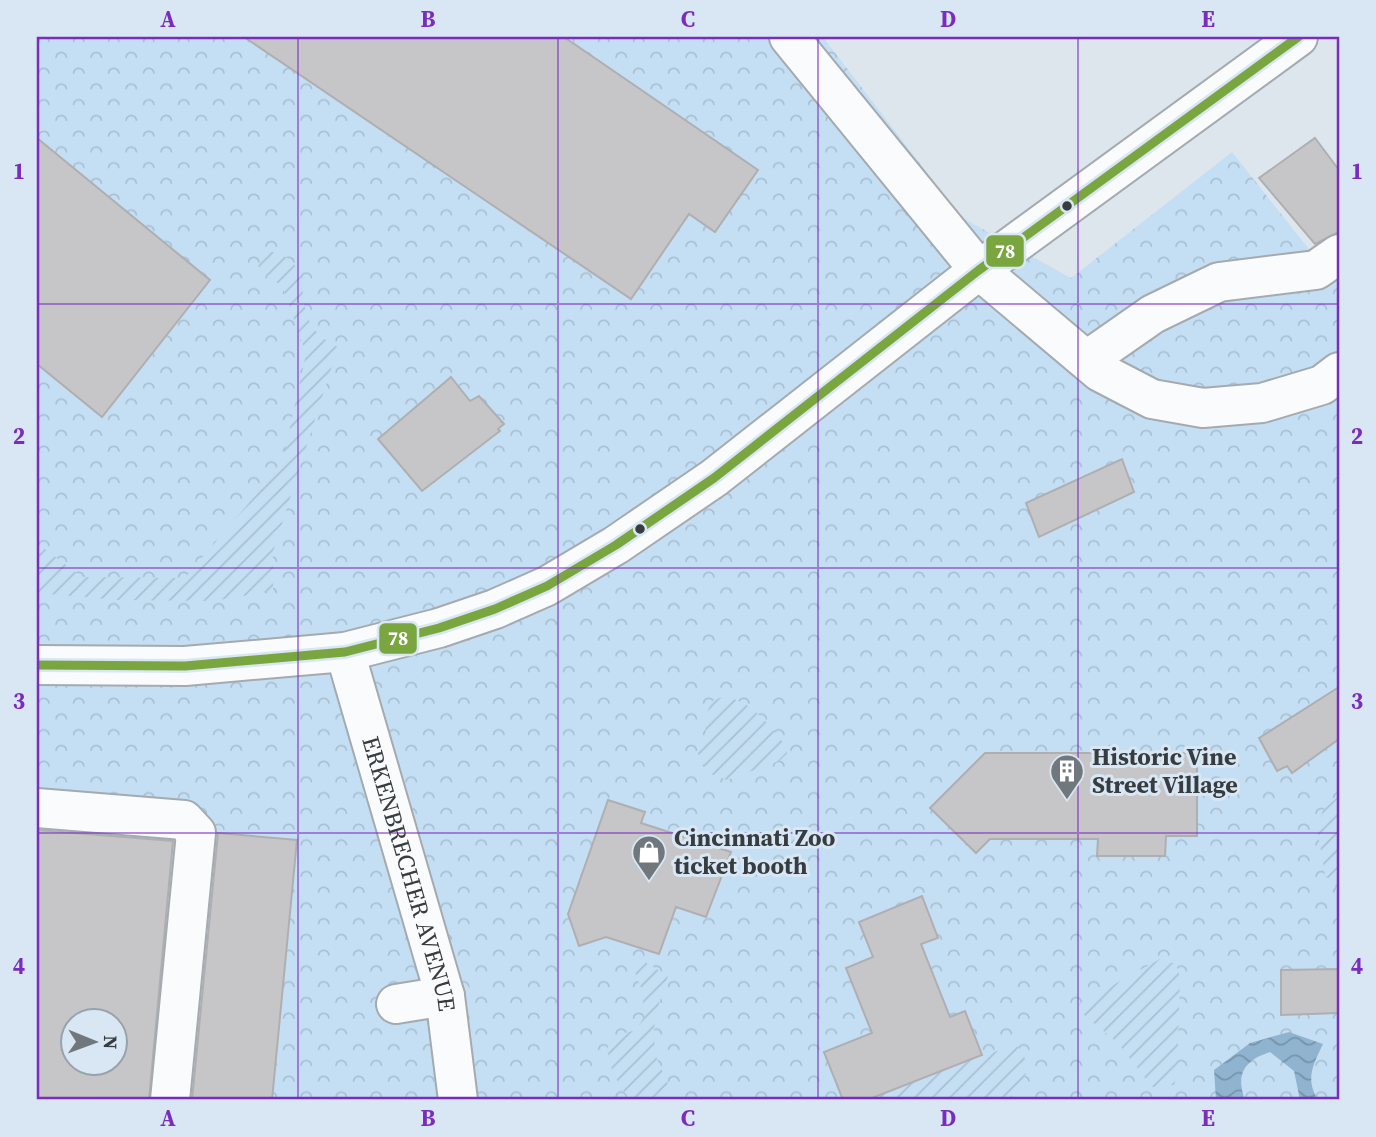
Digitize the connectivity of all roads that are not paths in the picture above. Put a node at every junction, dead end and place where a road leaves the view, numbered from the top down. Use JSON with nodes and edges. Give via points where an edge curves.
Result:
{"nodes":[{"id":1,"x":789,"y":37,"type":"edge"},
{"id":2,"x":1298,"y":37,"type":"edge"},
{"id":3,"x":1339,"y":254,"type":"edge"},
{"id":4,"x":979,"y":270,"type":"junction"},
{"id":5,"x":1087,"y":360,"type":"junction"},
{"id":6,"x":1339,"y":372,"type":"edge"},
{"id":7,"x":345,"y":652,"type":"junction"},
{"id":8,"x":37,"y":665,"type":"edge"},
{"id":9,"x":37,"y":808,"type":"edge"},
{"id":10,"x":445,"y":996,"type":"junction"},
{"id":11,"x":396,"y":1004,"type":"dead end"},
{"id":12,"x":170,"y":1100,"type":"edge"},
{"id":13,"x":458,"y":1100,"type":"edge"}],
"edges":[{"from":1,"to":4,"type":"main road"},
{"from":2,"to":4,"type":"main road"},
{"from":3,"to":5,"type":"main road","via":[[1316,270],[1219,282],[1153,314]]},
{"from":4,"to":5,"type":"main road"},
{"from":4,"to":7,"type":"main road","via":[[715,478],[616,545],[547,586],[495,609]]},
{"from":5,"to":6,"type":"main road","via":[[1152,400],[1203,408],[1262,403],[1322,385]]},
{"from":7,"to":8,"type":"main road","via":[[185,666]]},
{"from":7,"to":10,"type":"main road","name":"ERKENBRECHER AVENUE"},
{"from":9,"to":12,"type":"main road","via":[[184,820],[196,833]]},
{"from":10,"to":11,"type":"main road"},
{"from":10,"to":13,"type":"main road","name":"ERKENBRECHER AVENUE"}]}
